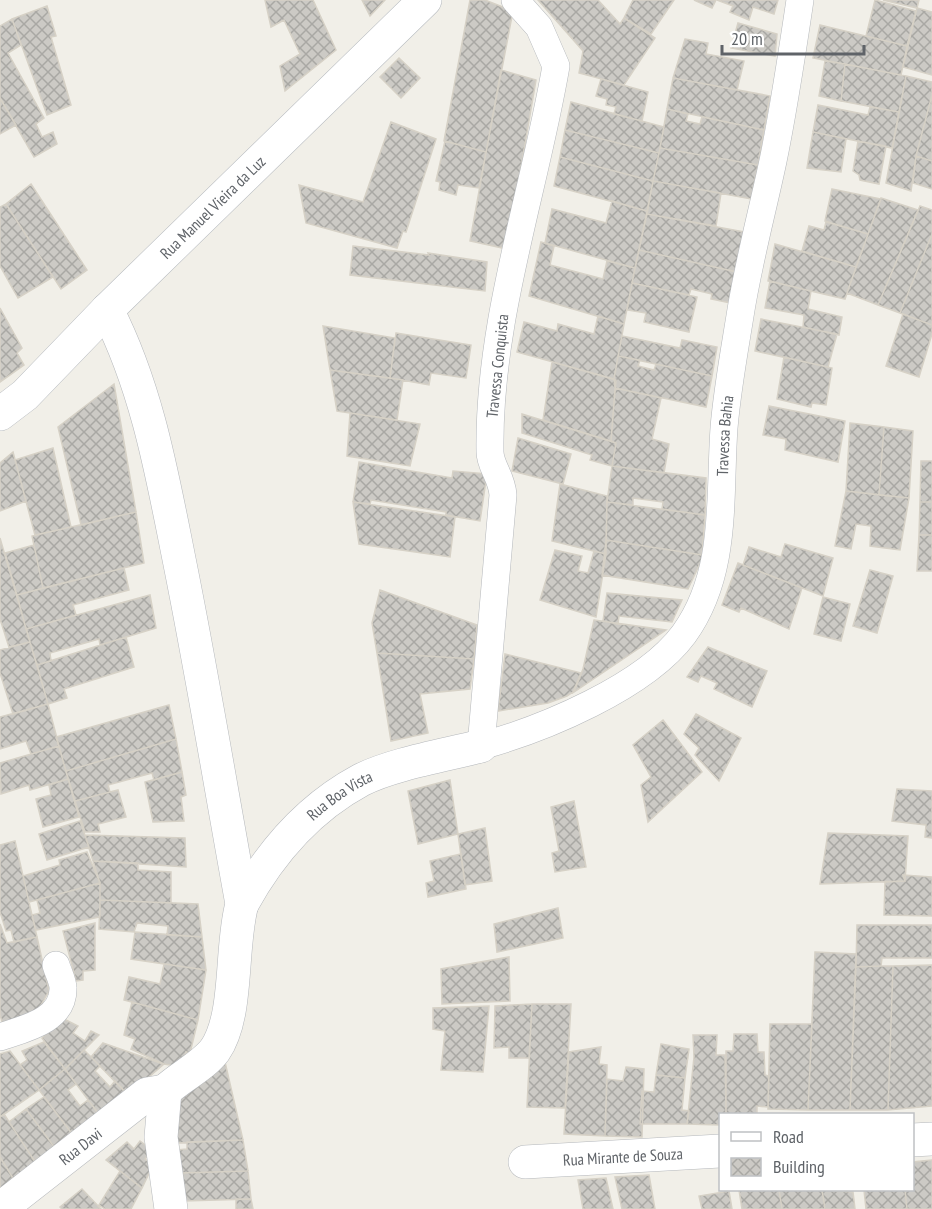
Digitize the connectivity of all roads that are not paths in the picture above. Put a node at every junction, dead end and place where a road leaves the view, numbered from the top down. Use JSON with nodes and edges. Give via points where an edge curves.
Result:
{"nodes":[{"id":1,"x":425,"y":0,"type":"edge"},
{"id":2,"x":515,"y":0,"type":"edge"},
{"id":3,"x":800,"y":0,"type":"edge"},
{"id":4,"x":107,"y":310,"type":"junction"},
{"id":5,"x":0,"y":414,"type":"edge"},
{"id":6,"x":480,"y":746,"type":"junction"},
{"id":7,"x":242,"y":904,"type":"junction"},
{"id":8,"x":56,"y":965,"type":"dead end"},
{"id":9,"x":0,"y":1037,"type":"edge"},
{"id":10,"x":165,"y":1091,"type":"junction"},
{"id":11,"x":932,"y":1138,"type":"edge"},
{"id":12,"x":914,"y":1140,"type":"edge"},
{"id":13,"x":719,"y":1151,"type":"edge"},
{"id":14,"x":525,"y":1161,"type":"dead end"},
{"id":15,"x":0,"y":1209,"type":"edge"},
{"id":16,"x":171,"y":1209,"type":"edge"}],
"edges":[{"from":1,"to":4,"type":"street","name":"Rua Manuel Vieira da Luz"},
{"from":2,"to":6,"type":"lane","name":"Travessa Conquista","via":[[539,27],[556,66],[500,333],[490,456],[502,481],[502,495]]},
{"from":3,"to":6,"type":"lane","name":"Travessa Bahia","via":[[778,135],[741,313],[724,428],[714,572],[684,633],[669,650],[633,677],[551,724]]},
{"from":4,"to":5,"type":"street","name":"Rua Manuel Vieira da Luz","via":[[25,395]]},
{"from":4,"to":7,"type":"street","via":[[126,346],[157,449]]},
{"from":6,"to":7,"type":"street","name":"Rua Boa Vista","via":[[378,774],[338,795],[274,852]]},
{"from":7,"to":10,"type":"street","name":"Rua Davi","via":[[236,926],[230,1006],[222,1035],[215,1050]]},
{"from":8,"to":9,"type":"lane","via":[[63,988],[60,1002],[45,1021]]},
{"from":10,"to":15,"type":"street","name":"Rua Davi","via":[[147,1094]]},
{"from":10,"to":16,"type":"street","via":[[161,1137]]},
{"from":11,"to":12,"type":"street"},
{"from":13,"to":14,"type":"street","name":"Rua Mirante de Souza"}]}
